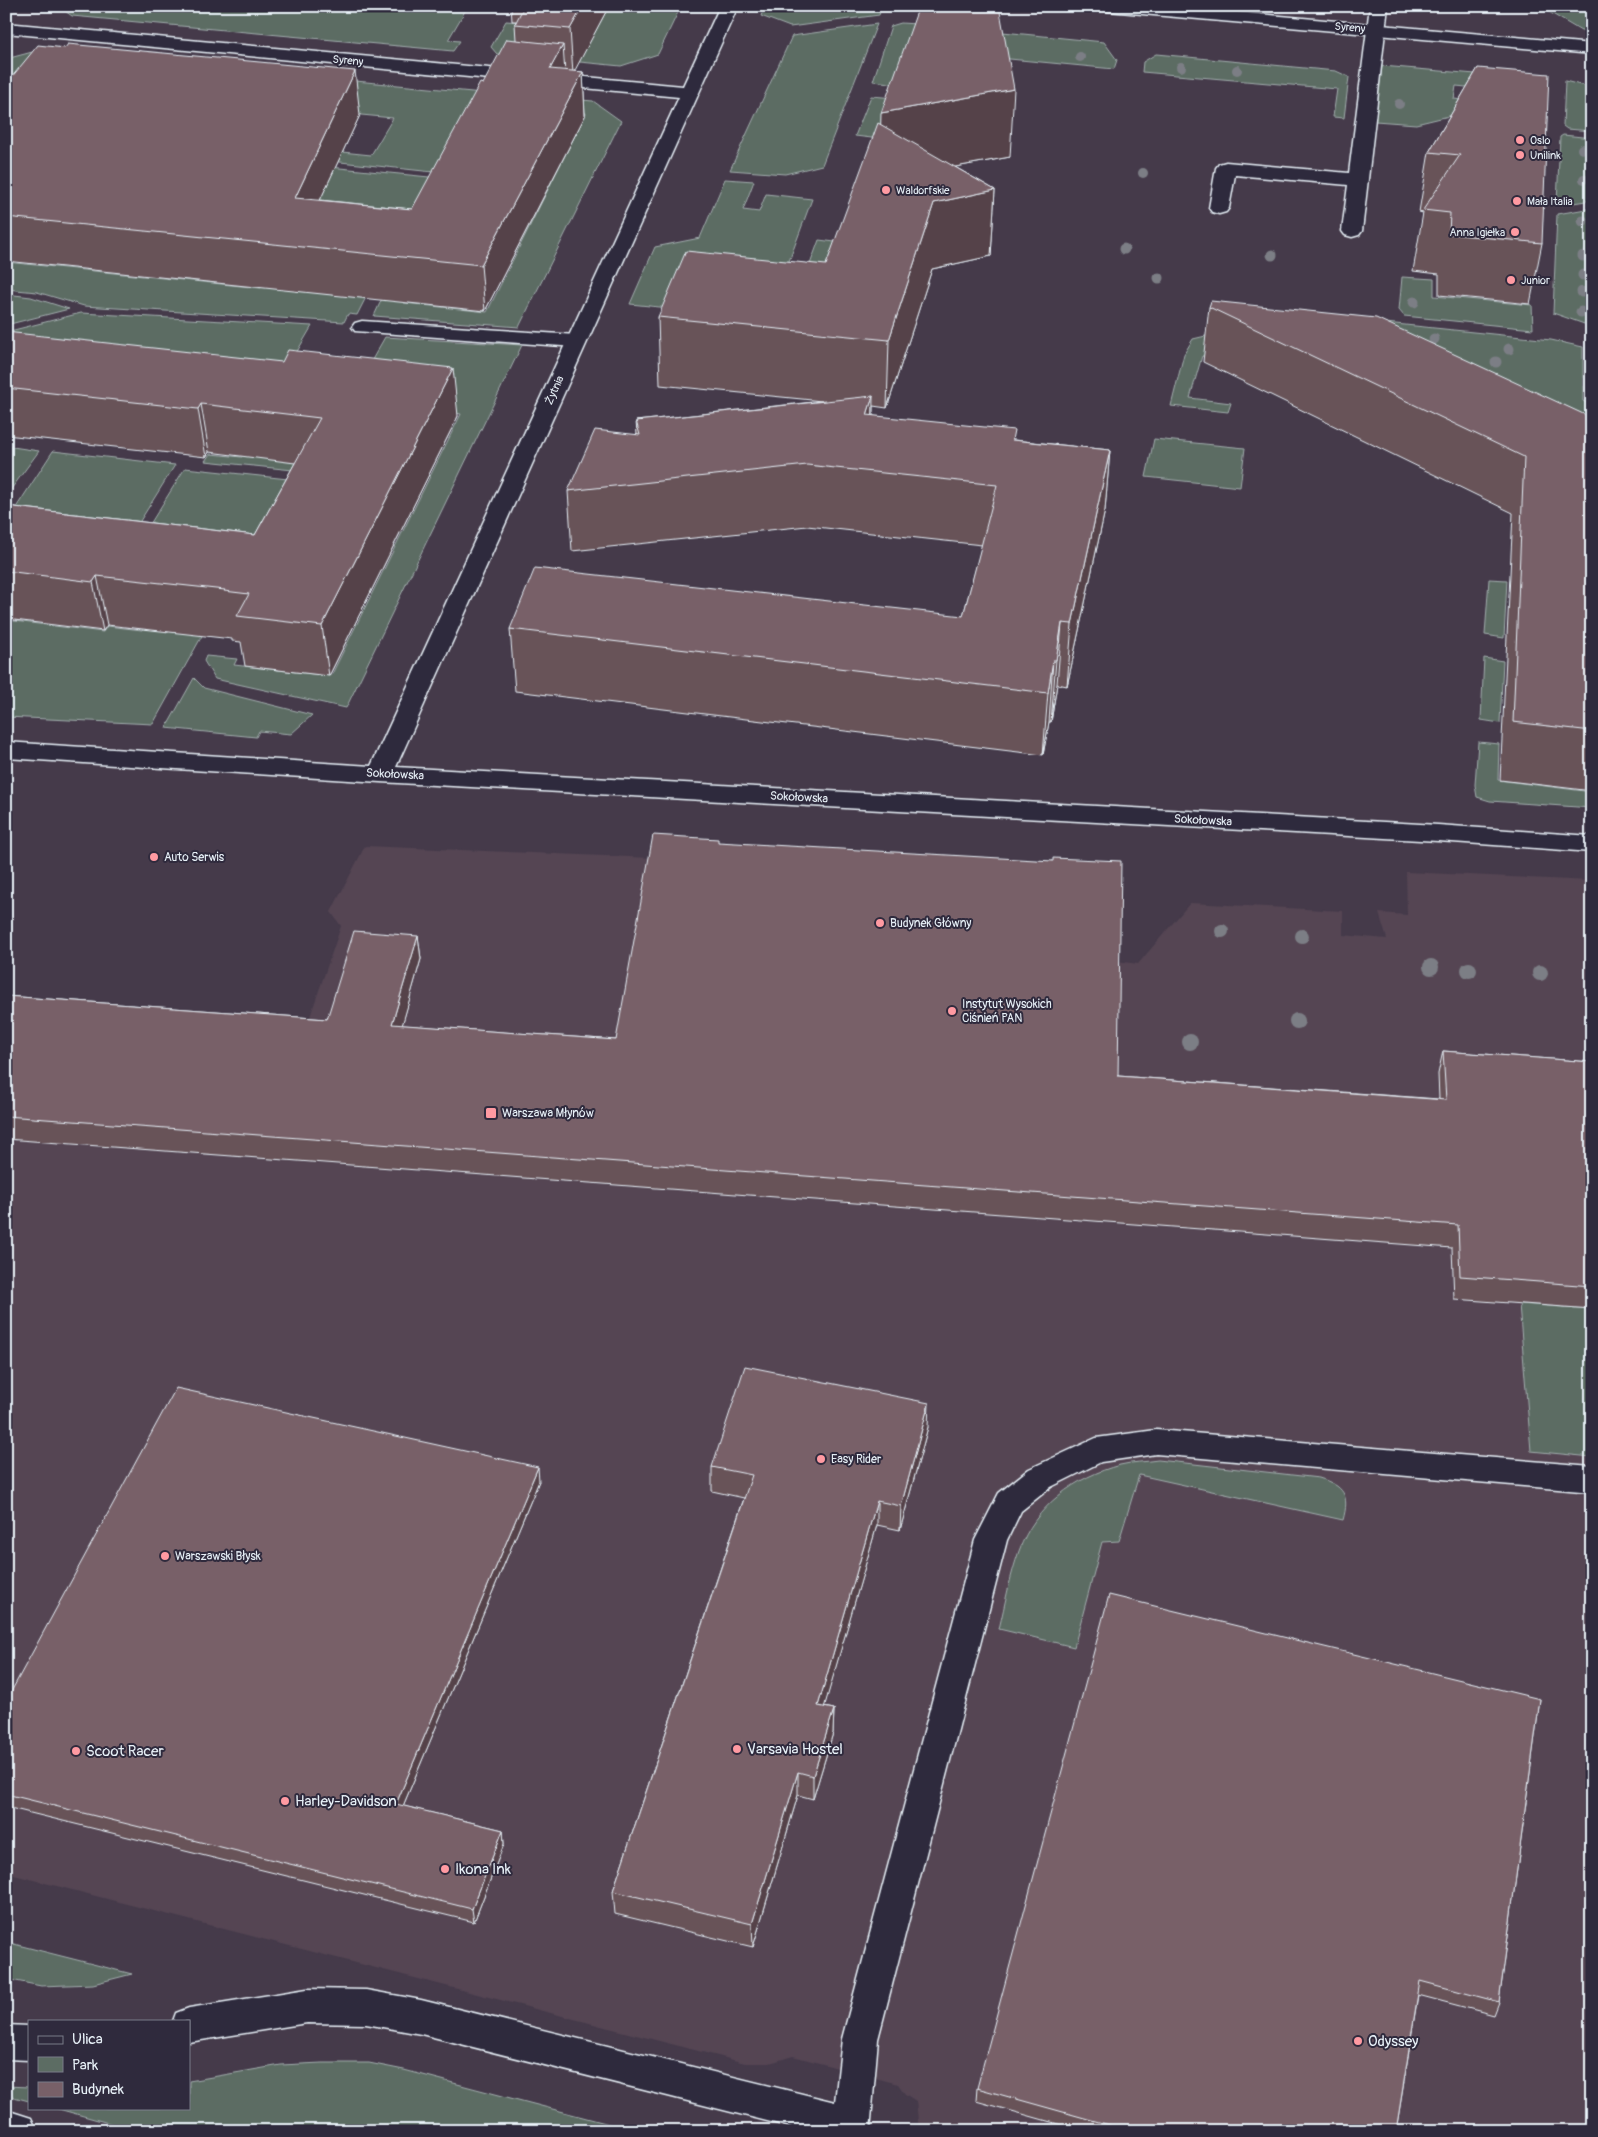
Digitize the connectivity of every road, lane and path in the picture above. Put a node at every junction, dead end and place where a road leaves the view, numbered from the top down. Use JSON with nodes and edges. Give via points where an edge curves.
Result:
{"nodes":[{"id":1,"x":729,"y":6,"type":"edge"},
{"id":2,"x":1108,"y":6,"type":"edge"},
{"id":3,"x":1379,"y":6,"type":"edge"},
{"id":4,"x":6,"y":28,"type":"edge"},
{"id":5,"x":1375,"y":30,"type":"junction"},
{"id":6,"x":1592,"y":49,"type":"edge"},
{"id":7,"x":689,"y":92,"type":"junction"},
{"id":8,"x":1358,"y":180,"type":"junction"},
{"id":9,"x":1219,"y":208,"type":"dead end"},
{"id":10,"x":1352,"y":231,"type":"dead end"},
{"id":11,"x":362,"y":326,"type":"dead end"},
{"id":12,"x":576,"y":341,"type":"junction"},
{"id":13,"x":6,"y":750,"type":"edge"},
{"id":14,"x":380,"y":774,"type":"junction"},
{"id":15,"x":1592,"y":844,"type":"edge"},
{"id":16,"x":1592,"y":1479,"type":"edge"},
{"id":17,"x":190,"y":2025,"type":"edge"},
{"id":18,"x":6,"y":2042,"type":"edge"},
{"id":19,"x":28,"y":2043,"type":"edge"},
{"id":20,"x":851,"y":2127,"type":"edge"},
{"id":21,"x":6,"y":2128,"type":"edge"},
{"id":22,"x":18,"y":2131,"type":"edge"}],
"edges":[{"from":1,"to":7,"type":"street","name":"Żytnia"},
{"from":2,"to":5,"type":"street","name":"Syreny"},
{"from":3,"to":5,"type":"street"},
{"from":4,"to":7,"type":"street","name":"Syreny"},
{"from":5,"to":6,"type":"street","name":"Syreny"},
{"from":5,"to":8,"type":"street"},
{"from":7,"to":12,"type":"street","name":"Żytnia"},
{"from":8,"to":9,"type":"street","via":[[1226,168]]},
{"from":8,"to":10,"type":"street"},
{"from":11,"to":12,"type":"street"},
{"from":12,"to":14,"type":"street","name":"Żytnia"},
{"from":13,"to":14,"type":"street","name":"Sokołowska"},
{"from":14,"to":15,"type":"street","name":"Sokołowska"},
{"from":16,"to":20,"type":"street","via":[[1156,1442],[1096,1450],[1040,1478],[1010,1502],[991,1540],[860,2039]]},
{"from":17,"to":20,"type":"street","via":[[307,2006],[366,2006],[421,2017]]},
{"from":18,"to":19,"type":"street"},
{"from":21,"to":22,"type":"street"}]}
